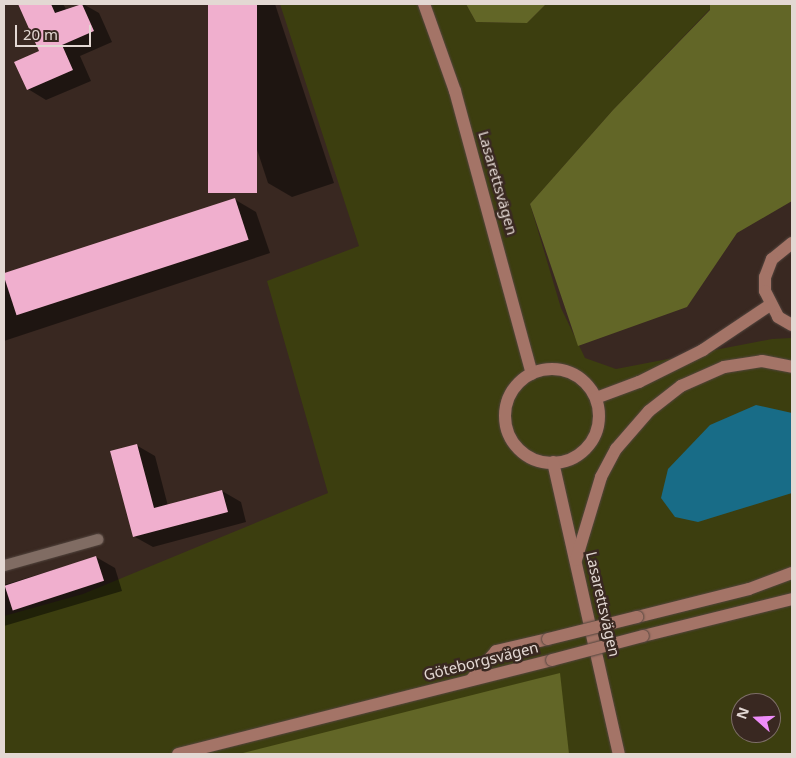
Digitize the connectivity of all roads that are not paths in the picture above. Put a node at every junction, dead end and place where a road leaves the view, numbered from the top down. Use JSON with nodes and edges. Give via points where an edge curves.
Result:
{"nodes":[{"id":1,"x":424,"y":4,"type":"edge"},
{"id":2,"x":792,"y":243,"type":"edge"},
{"id":3,"x":770,"y":305,"type":"junction"},
{"id":4,"x":792,"y":325,"type":"edge"},
{"id":5,"x":792,"y":367,"type":"edge"},
{"id":6,"x":532,"y":374,"type":"junction"},
{"id":7,"x":596,"y":398,"type":"junction"},
{"id":8,"x":553,"y":462,"type":"junction"},
{"id":9,"x":97,"y":539,"type":"dead end"},
{"id":10,"x":576,"y":560,"type":"junction"},
{"id":11,"x":4,"y":565,"type":"edge"},
{"id":12,"x":792,"y":573,"type":"edge"},
{"id":13,"x":792,"y":600,"type":"edge"},
{"id":14,"x":471,"y":680,"type":"junction"},
{"id":15,"x":178,"y":754,"type":"edge"},
{"id":16,"x":619,"y":754,"type":"edge"}],
"edges":[{"from":1,"to":6,"type":"main road","name":"Lasarettsvägen","via":[[455,91]]},
{"from":2,"to":3,"type":"main road","via":[[782,248],[767,268],[764,291]]},
{"from":3,"to":4,"type":"main road","via":[[778,317]]},
{"from":3,"to":7,"type":"main road","via":[[703,350],[639,382]]},
{"from":5,"to":10,"type":"main road","via":[[762,361],[724,367],[681,386],[649,411],[616,448],[601,477]]},
{"from":6,"to":7,"type":"main road","via":[[549,369],[572,373],[584,381]]},
{"from":6,"to":8,"type":"main road","via":[[521,381],[511,395],[506,423],[512,441],[525,454]]},
{"from":7,"to":8,"type":"main road","via":[[600,420],[589,444],[574,457]]},
{"from":8,"to":10,"type":"main road","name":"Lasarettsvägen"},
{"from":9,"to":11,"type":"lane"},
{"from":10,"to":16,"type":"main road","name":"Lasarettsvägen"},
{"from":12,"to":14,"type":"main road","bridge":true,"via":[[749,589],[496,651]]},
{"from":13,"to":14,"type":"main road","name":"Göteborgsvägen","bridge":true},
{"from":14,"to":15,"type":"main road","name":"Göteborgsvägen"}]}
